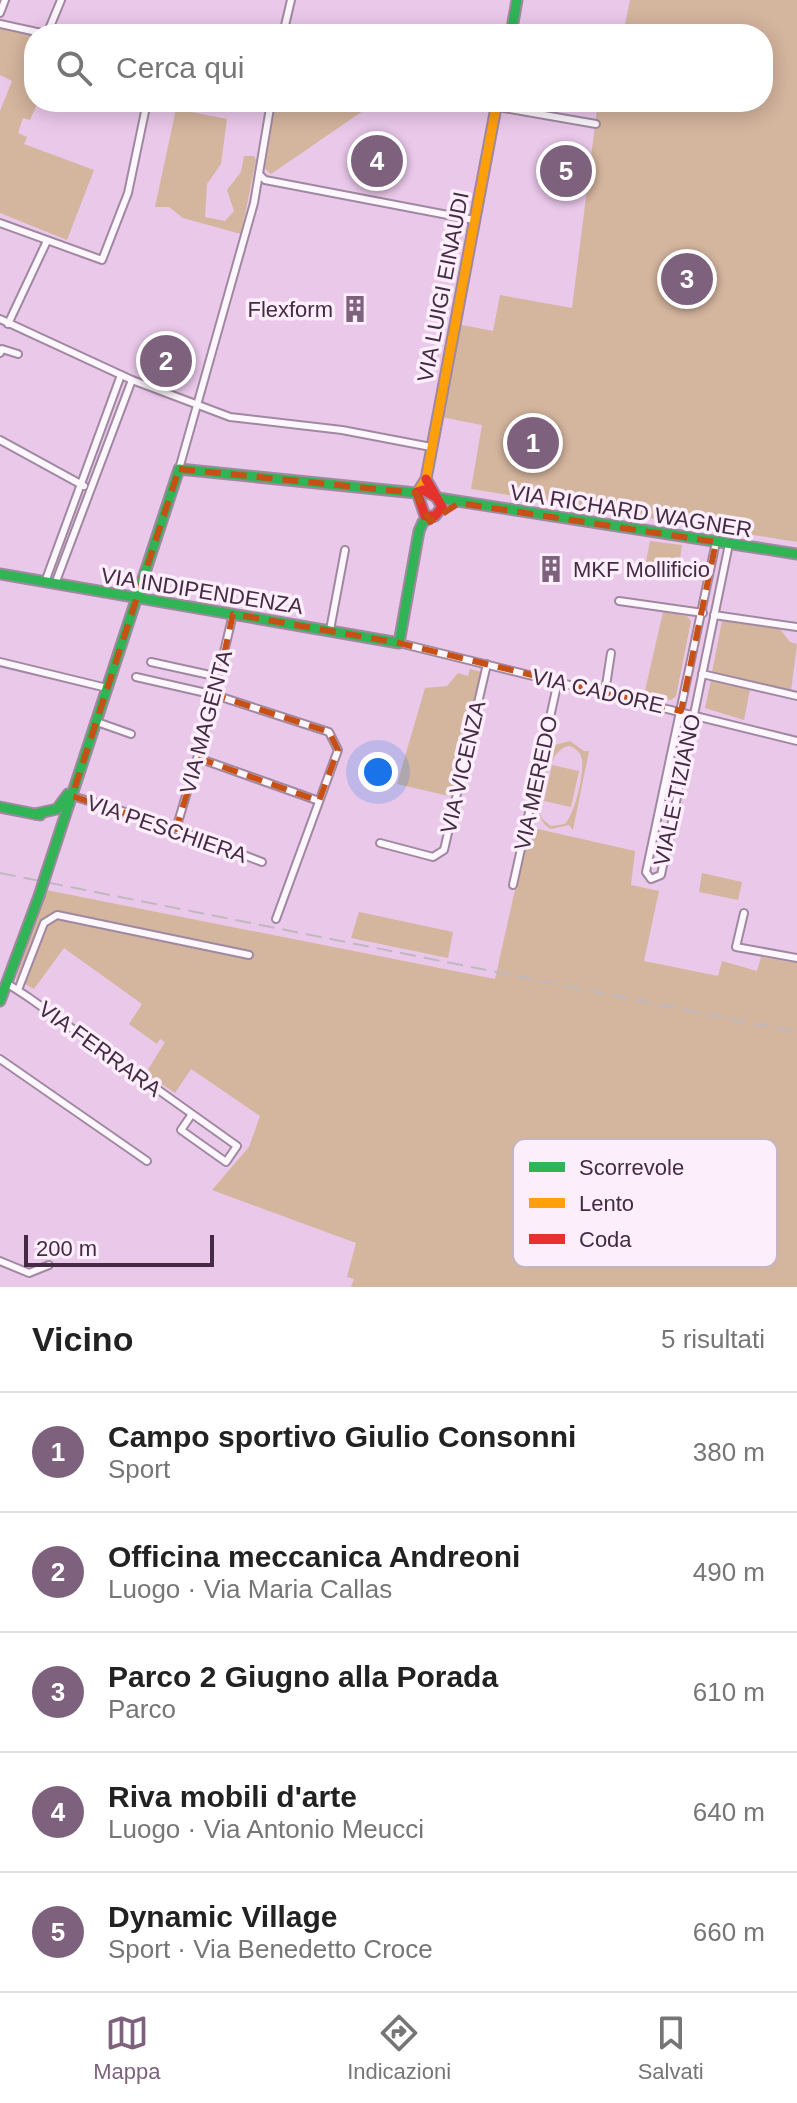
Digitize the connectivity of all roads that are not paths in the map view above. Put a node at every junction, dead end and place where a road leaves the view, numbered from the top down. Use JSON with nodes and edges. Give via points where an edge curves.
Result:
{"nodes":[{"id":1,"x":5,"y":0,"type":"edge"},
{"id":2,"x":61,"y":0,"type":"edge"},
{"id":3,"x":517,"y":0,"type":"edge"},
{"id":4,"x":288,"y":1,"type":"edge"},
{"id":5,"x":0,"y":13,"type":"edge"},
{"id":6,"x":0,"y":24,"type":"edge"},
{"id":7,"x":51,"y":24,"type":"edge"},
{"id":8,"x":285,"y":24,"type":"edge"},
{"id":9,"x":513,"y":24,"type":"edge"},
{"id":10,"x":24,"y":29,"type":"edge"},
{"id":11,"x":145,"y":112,"type":"edge"},
{"id":12,"x":269,"y":112,"type":"edge"},
{"id":13,"x":496,"y":112,"type":"edge"},
{"id":14,"x":533,"y":112,"type":"edge"},
{"id":15,"x":596,"y":124,"type":"dead end"},
{"id":16,"x":259,"y":174,"type":"junction"},
{"id":17,"x":474,"y":220,"type":"junction"},
{"id":18,"x":0,"y":223,"type":"edge"},
{"id":19,"x":47,"y":241,"type":"junction"},
{"id":20,"x":0,"y":319,"type":"edge"},
{"id":21,"x":8,"y":324,"type":"junction"},
{"id":22,"x":0,"y":353,"type":"edge"},
{"id":23,"x":18,"y":354,"type":"dead end"},
{"id":24,"x":121,"y":375,"type":"junction"},
{"id":25,"x":132,"y":380,"type":"junction"},
{"id":26,"x":199,"y":404,"type":"junction"},
{"id":27,"x":0,"y":440,"type":"edge"},
{"id":28,"x":431,"y":447,"type":"junction"},
{"id":29,"x":179,"y":469,"type":"junction"},
{"id":30,"x":426,"y":479,"type":"junction"},
{"id":31,"x":81,"y":485,"type":"junction"},
{"id":32,"x":91,"y":488,"type":"junction"},
{"id":33,"x":418,"y":492,"type":"junction"},
{"id":34,"x":437,"y":497,"type":"junction"},
{"id":35,"x":459,"y":503,"type":"junction"},
{"id":36,"x":436,"y":515,"type":"junction"},
{"id":37,"x":716,"y":542,"type":"junction"},
{"id":38,"x":729,"y":544,"type":"junction"},
{"id":39,"x":345,"y":550,"type":"dead end"},
{"id":40,"x":797,"y":554,"type":"edge"},
{"id":41,"x":0,"y":574,"type":"edge"},
{"id":42,"x":50,"y":583,"type":"junction"},
{"id":43,"x":138,"y":598,"type":"junction"},
{"id":44,"x":619,"y":601,"type":"dead end"},
{"id":45,"x":702,"y":613,"type":"junction"},
{"id":46,"x":233,"y":614,"type":"junction"},
{"id":47,"x":714,"y":615,"type":"junction"},
{"id":48,"x":797,"y":627,"type":"edge"},
{"id":49,"x":330,"y":630,"type":"junction"},
{"id":50,"x":399,"y":643,"type":"junction"},
{"id":51,"x":611,"y":653,"type":"dead end"},
{"id":52,"x":0,"y":662,"type":"edge"},
{"id":53,"x":151,"y":662,"type":"dead end"},
{"id":54,"x":487,"y":664,"type":"junction"},
{"id":55,"x":702,"y":674,"type":"junction"},
{"id":56,"x":136,"y":677,"type":"dead end"},
{"id":57,"x":219,"y":677,"type":"junction"},
{"id":58,"x":558,"y":681,"type":"junction"},
{"id":59,"x":107,"y":688,"type":"junction"},
{"id":60,"x":605,"y":692,"type":"junction"},
{"id":61,"x":215,"y":695,"type":"junction"},
{"id":62,"x":797,"y":696,"type":"edge"},
{"id":63,"x":681,"y":711,"type":"junction"},
{"id":64,"x":693,"y":714,"type":"junction"},
{"id":65,"x":97,"y":722,"type":"junction"},
{"id":66,"x":131,"y":734,"type":"dead end"},
{"id":67,"x":797,"y":741,"type":"edge"},
{"id":68,"x":198,"y":758,"type":"junction"},
{"id":69,"x":85,"y":763,"type":"junction"},
{"id":70,"x":72,"y":796,"type":"junction"},
{"id":71,"x":319,"y":801,"type":"junction"},
{"id":72,"x":0,"y":807,"type":"edge"},
{"id":73,"x":38,"y":815,"type":"junction"},
{"id":74,"x":176,"y":829,"type":"junction"},
{"id":75,"x":60,"y":831,"type":"junction"},
{"id":76,"x":380,"y":843,"type":"dead end"},
{"id":77,"x":262,"y":862,"type":"dead end"},
{"id":78,"x":513,"y":885,"type":"dead end"},
{"id":79,"x":744,"y":913,"type":"dead end"},
{"id":80,"x":276,"y":919,"type":"dead end"},
{"id":81,"x":249,"y":955,"type":"dead end"},
{"id":82,"x":797,"y":958,"type":"edge"},
{"id":83,"x":8,"y":984,"type":"junction"},
{"id":84,"x":18,"y":990,"type":"junction"},
{"id":85,"x":0,"y":1001,"type":"edge"},
{"id":86,"x":0,"y":1059,"type":"edge"},
{"id":87,"x":192,"y":1114,"type":"junction"},
{"id":88,"x":147,"y":1161,"type":"dead end"},
{"id":89,"x":0,"y":1261,"type":"edge"},
{"id":90,"x":49,"y":1265,"type":"dead end"}],
"edges":[{"from":1,"to":5,"type":"street"},
{"from":2,"to":7,"type":"street"},
{"from":3,"to":9,"type":"street"},
{"from":4,"to":8,"type":"street"},
{"from":6,"to":10,"type":"street"},
{"from":11,"to":19,"type":"street","via":[[128,193],[102,260]]},
{"from":12,"to":16,"type":"street"},
{"from":13,"to":17,"type":"street","name":"VIA LUIGI EINAUDI"},
{"from":14,"to":15,"type":"street"},
{"from":16,"to":17,"type":"street","via":[[265,180]]},
{"from":16,"to":26,"type":"street"},
{"from":17,"to":28,"type":"street","name":"VIA LUIGI EINAUDI"},
{"from":18,"to":19,"type":"street"},
{"from":19,"to":21,"type":"street"},
{"from":20,"to":21,"type":"street"},
{"from":21,"to":24,"type":"street"},
{"from":22,"to":23,"type":"street","via":[[2,349]]},
{"from":24,"to":25,"type":"street"},
{"from":24,"to":31,"type":"street"},
{"from":25,"to":26,"type":"street"},
{"from":25,"to":32,"type":"street"},
{"from":26,"to":28,"type":"street","via":[[230,417]]},
{"from":26,"to":29,"type":"street"},
{"from":27,"to":31,"type":"street"},
{"from":28,"to":30,"type":"street","name":"VIA LUIGI EINAUDI"},
{"from":29,"to":33,"type":"street","name":"VIA RICHARD WAGNER"},
{"from":29,"to":43,"type":"street"},
{"from":30,"to":33,"type":"street","name":"VIA LUIGI EINAUDI"},
{"from":30,"to":34,"type":"street"},
{"from":31,"to":32,"type":"street"},
{"from":31,"to":42,"type":"street"},
{"from":32,"to":42,"type":"street"},
{"from":33,"to":34,"type":"street","name":"VIA RICHARD WAGNER"},
{"from":33,"to":36,"type":"street","via":[[422,512]]},
{"from":34,"to":35,"type":"street","name":"VIA RICHARD WAGNER"},
{"from":34,"to":36,"type":"street","via":[[442,505]]},
{"from":35,"to":36,"type":"street"},
{"from":35,"to":37,"type":"street","name":"VIA RICHARD WAGNER"},
{"from":36,"to":50,"type":"street","via":[[419,531]]},
{"from":37,"to":38,"type":"street","name":"VIA RICHARD WAGNER"},
{"from":37,"to":45,"type":"street","name":"VIALE TIZIANO"},
{"from":38,"to":40,"type":"street","name":"VIA RICHARD WAGNER"},
{"from":38,"to":47,"type":"street","name":"VIALE TIZIANO"},
{"from":39,"to":49,"type":"street"},
{"from":41,"to":42,"type":"street","name":"VIA INDIPENDENZA"},
{"from":42,"to":43,"type":"street","name":"VIA INDIPENDENZA"},
{"from":43,"to":46,"type":"street","name":"VIA INDIPENDENZA"},
{"from":43,"to":59,"type":"street"},
{"from":44,"to":45,"type":"street"},
{"from":45,"to":47,"type":"street"},
{"from":45,"to":63,"type":"street","name":"VIALE TIZIANO"},
{"from":46,"to":49,"type":"street","name":"VIA INDIPENDENZA"},
{"from":46,"to":57,"type":"street","name":"VIA MAGENTA"},
{"from":47,"to":48,"type":"street"},
{"from":47,"to":55,"type":"street","name":"VIALE TIZIANO"},
{"from":49,"to":50,"type":"street","name":"VIA INDIPENDENZA"},
{"from":50,"to":54,"type":"street","name":"VIA CADORE"},
{"from":51,"to":60,"type":"street"},
{"from":52,"to":59,"type":"street"},
{"from":53,"to":57,"type":"street"},
{"from":54,"to":58,"type":"street","name":"VIA CADORE"},
{"from":54,"to":76,"type":"street","name":"VIA VICENZA","via":[[444,850],[433,857]]},
{"from":55,"to":62,"type":"street"},
{"from":55,"to":64,"type":"street","name":"VIALE TIZIANO"},
{"from":56,"to":61,"type":"street"},
{"from":57,"to":61,"type":"street","name":"VIA MAGENTA"},
{"from":58,"to":60,"type":"street","name":"VIA CADORE"},
{"from":58,"to":78,"type":"street","name":"VIA MEREDO"},
{"from":59,"to":65,"type":"street"},
{"from":60,"to":63,"type":"street","name":"VIA CADORE"},
{"from":61,"to":68,"type":"street","name":"VIA MAGENTA"},
{"from":61,"to":71,"type":"street","via":[[329,732],[338,750]]},
{"from":63,"to":64,"type":"street","name":"VIA CADORE"},
{"from":63,"to":64,"type":"street","name":"VIALE TIZIANO","via":[[646,872],[651,879],[661,875]]},
{"from":64,"to":67,"type":"street","name":"VIA CADORE"},
{"from":65,"to":66,"type":"street"},
{"from":65,"to":69,"type":"street"},
{"from":68,"to":71,"type":"street"},
{"from":68,"to":74,"type":"street","name":"VIA MAGENTA"},
{"from":69,"to":70,"type":"street"},
{"from":69,"to":73,"type":"street","via":[[61,806]]},
{"from":70,"to":74,"type":"street","name":"VIA PESCHIERA"},
{"from":70,"to":75,"type":"street"},
{"from":71,"to":80,"type":"street"},
{"from":72,"to":73,"type":"street"},
{"from":73,"to":75,"type":"street","via":[[55,822]]},
{"from":74,"to":77,"type":"street","name":"VIA PESCHIERA"},
{"from":75,"to":83,"type":"street","bridge":true},
{"from":79,"to":82,"type":"street","via":[[736,947]]},
{"from":81,"to":84,"type":"street","via":[[57,915],[44,923]]},
{"from":83,"to":84,"type":"street","name":"VIA FERRARA"},
{"from":83,"to":85,"type":"street"},
{"from":84,"to":87,"type":"street","name":"VIA FERRARA"},
{"from":86,"to":88,"type":"street"},
{"from":87,"to":87,"type":"street","name":"VIA FERRARA","via":[[237,1146],[226,1162],[181,1130]]},
{"from":89,"to":90,"type":"street","via":[[29,1273]]}]}
